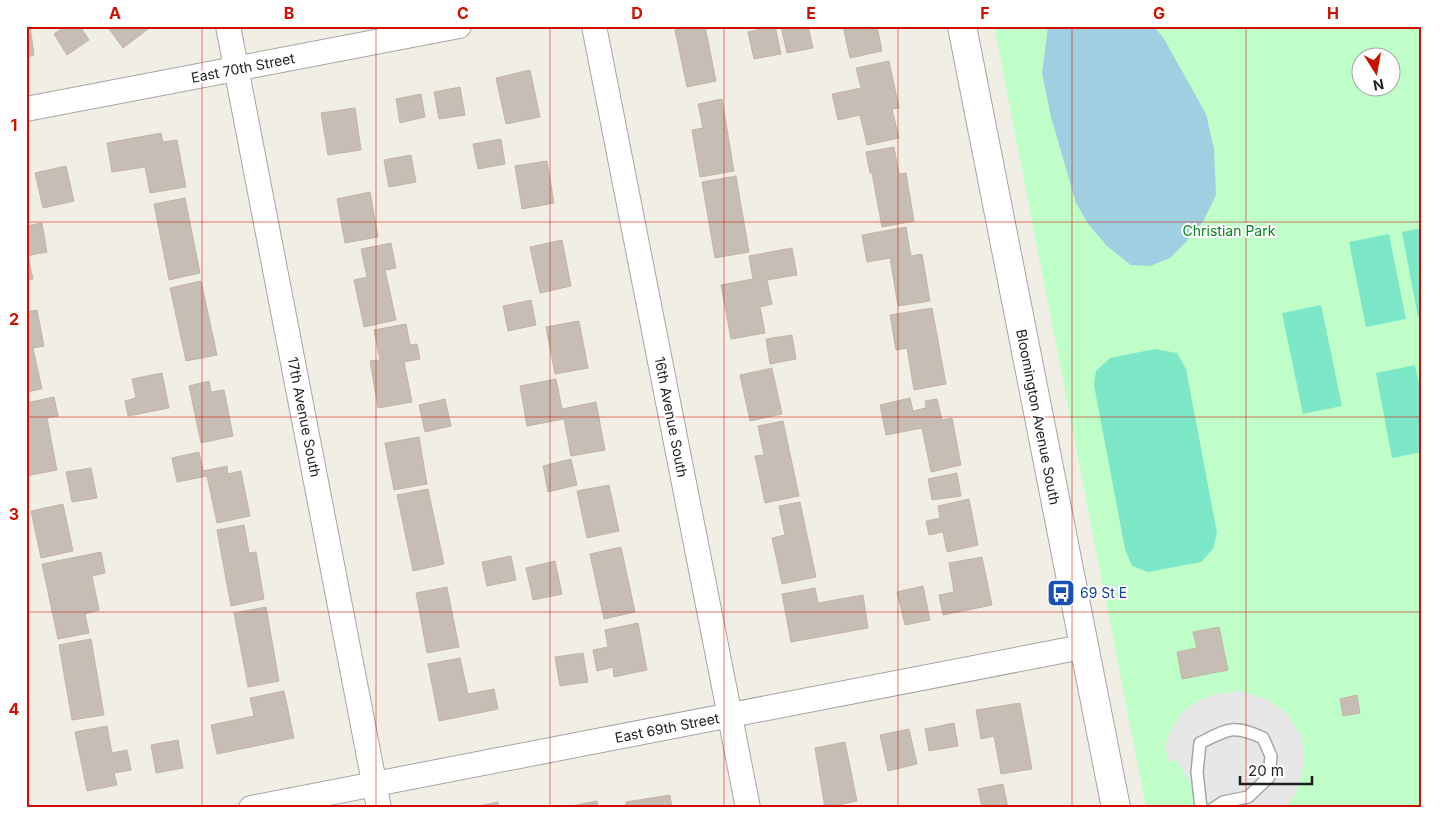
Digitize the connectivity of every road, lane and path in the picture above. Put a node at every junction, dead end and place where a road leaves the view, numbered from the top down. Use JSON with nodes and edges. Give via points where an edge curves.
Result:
{"nodes":[{"id":1,"x":228,"y":26,"type":"edge"},
{"id":2,"x":459,"y":26,"type":"edge"},
{"id":3,"x":594,"y":26,"type":"edge"},
{"id":4,"x":962,"y":26,"type":"edge"},
{"id":5,"x":238,"y":69,"type":"junction"},
{"id":6,"x":26,"y":109,"type":"edge"},
{"id":7,"x":1082,"y":647,"type":"junction"},
{"id":8,"x":730,"y":716,"type":"junction"},
{"id":9,"x":375,"y":784,"type":"junction"},
{"id":10,"x":251,"y":808,"type":"edge"},
{"id":11,"x":379,"y":808,"type":"edge"},
{"id":12,"x":748,"y":808,"type":"edge"},
{"id":13,"x":1116,"y":808,"type":"edge"},
{"id":14,"x":1201,"y":808,"type":"edge"},
{"id":15,"x":1214,"y":808,"type":"edge"}],
"edges":[{"from":1,"to":5,"type":"street","name":"17th Avenue South"},
{"from":2,"to":5,"type":"street","name":"East 70th Street"},
{"from":3,"to":8,"type":"street","name":"16th Avenue South"},
{"from":4,"to":7,"type":"street","name":"Bloomington Avenue South"},
{"from":5,"to":6,"type":"street","name":"East 70th Street"},
{"from":5,"to":9,"type":"street","name":"17th Avenue South"},
{"from":7,"to":8,"type":"street","name":"East 69th Street"},
{"from":7,"to":13,"type":"street","name":"Bloomington Avenue South"},
{"from":8,"to":9,"type":"street","name":"East 69th Street"},
{"from":8,"to":12,"type":"street","name":"16th Avenue South"},
{"from":9,"to":10,"type":"street","name":"East 69th Street"},
{"from":9,"to":11,"type":"street","name":"17th Avenue South"},
{"from":14,"to":15,"type":"lane","via":[[1197,772],[1200,743],[1222,732],[1242,728],[1262,738],[1270,756],[1269,776],[1248,797],[1223,802]]}]}
